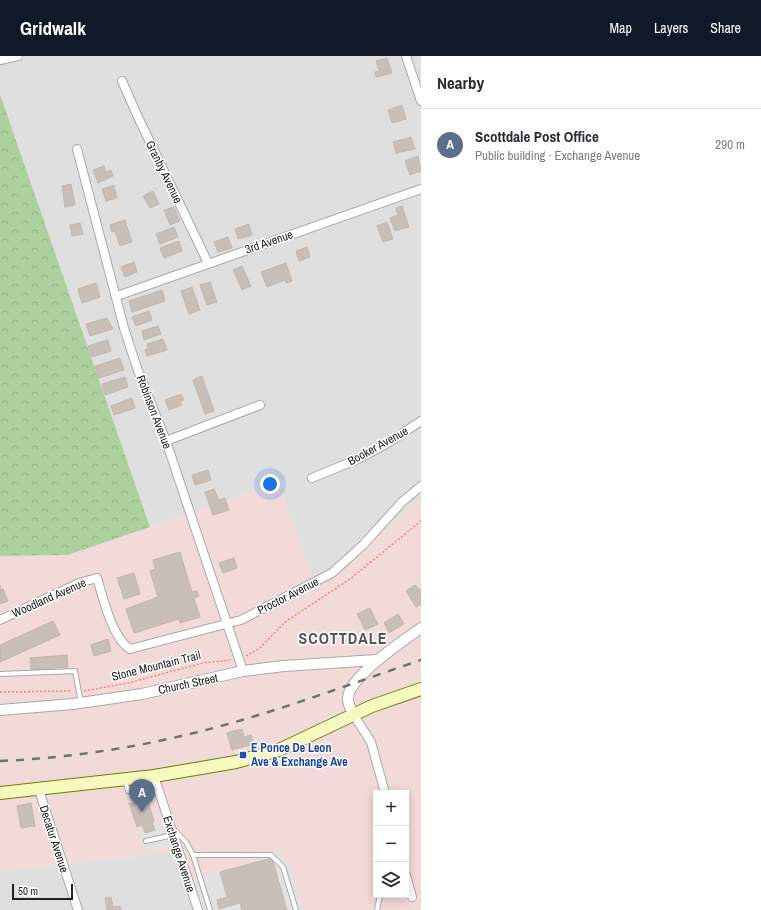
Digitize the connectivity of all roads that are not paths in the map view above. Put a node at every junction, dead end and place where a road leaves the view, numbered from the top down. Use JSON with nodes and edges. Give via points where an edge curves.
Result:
{"nodes":[{"id":1,"x":18,"y":56,"type":"edge"},
{"id":2,"x":406,"y":56,"type":"edge"},
{"id":3,"x":0,"y":60,"type":"edge"},
{"id":4,"x":122,"y":81,"type":"dead end"},
{"id":5,"x":421,"y":101,"type":"edge"},
{"id":6,"x":77,"y":149,"type":"dead end"},
{"id":7,"x":421,"y":189,"type":"edge"},
{"id":8,"x":208,"y":263,"type":"junction"},
{"id":9,"x":117,"y":296,"type":"junction"},
{"id":10,"x":260,"y":405,"type":"dead end"},
{"id":11,"x":421,"y":421,"type":"edge"},
{"id":12,"x":166,"y":441,"type":"junction"},
{"id":13,"x":312,"y":478,"type":"dead end"},
{"id":14,"x":421,"y":486,"type":"edge"},
{"id":15,"x":0,"y":620,"type":"edge"},
{"id":16,"x":228,"y":624,"type":"junction"},
{"id":17,"x":421,"y":628,"type":"edge"},
{"id":18,"x":124,"y":646,"type":"joint"},
{"id":19,"x":376,"y":660,"type":"junction"},
{"id":20,"x":243,"y":671,"type":"junction"},
{"id":21,"x":0,"y":674,"type":"edge"},
{"id":22,"x":421,"y":689,"type":"edge"},
{"id":23,"x":81,"y":703,"type":"junction"},
{"id":24,"x":0,"y":710,"type":"edge"},
{"id":25,"x":353,"y":714,"type":"junction"},
{"id":26,"x":156,"y":781,"type":"junction"},
{"id":27,"x":38,"y":790,"type":"junction"},
{"id":28,"x":384,"y":790,"type":"edge"},
{"id":29,"x":0,"y":793,"type":"edge"},
{"id":30,"x":170,"y":826,"type":"junction"},
{"id":31,"x":173,"y":835,"type":"junction"},
{"id":32,"x":146,"y":841,"type":"dead end"},
{"id":33,"x":194,"y":855,"type":"junction"},
{"id":34,"x":409,"y":886,"type":"edge"},
{"id":35,"x":412,"y":897,"type":"dead end"},
{"id":36,"x":379,"y":898,"type":"edge"},
{"id":37,"x":78,"y":910,"type":"edge"},
{"id":38,"x":198,"y":910,"type":"edge"},
{"id":39,"x":210,"y":910,"type":"edge"},
{"id":40,"x":296,"y":910,"type":"edge"},
{"id":41,"x":377,"y":910,"type":"edge"}],
"edges":[{"from":1,"to":3,"type":"street"},
{"from":2,"to":5,"type":"street"},
{"from":4,"to":8,"type":"street","name":"Granby Avenue"},
{"from":6,"to":9,"type":"street","name":"Robinson Avenue"},
{"from":7,"to":8,"type":"street","name":"3rd Avenue"},
{"from":8,"to":9,"type":"street","name":"3rd Avenue"},
{"from":9,"to":12,"type":"street","name":"Robinson Avenue","via":[[137,368]]},
{"from":10,"to":12,"type":"street"},
{"from":11,"to":13,"type":"street","name":"Booker Avenue","via":[[358,459]]},
{"from":12,"to":16,"type":"street","name":"Robinson Avenue"},
{"from":14,"to":16,"type":"street","name":"Proctor Avenue","via":[[332,573]]},
{"from":15,"to":18,"type":"street","name":"Woodland Avenue","via":[[79,583],[97,578],[115,631]]},
{"from":16,"to":18,"type":"street","name":"Proctor Avenue","via":[[130,648]]},
{"from":16,"to":20,"type":"street","name":"Robinson Avenue"},
{"from":17,"to":19,"type":"street"},
{"from":19,"to":20,"type":"street","name":"Church Street"},
{"from":19,"to":25,"type":"street","via":[[351,688],[348,697]]},
{"from":20,"to":23,"type":"street","name":"Church Street","via":[[142,694]]},
{"from":21,"to":23,"type":"lane","via":[[75,671]]},
{"from":22,"to":25,"type":"main road"},
{"from":23,"to":24,"type":"street","name":"Church Street"},
{"from":25,"to":26,"type":"main road","via":[[303,740],[267,754]]},
{"from":25,"to":28,"type":"street","via":[[371,742]]},
{"from":26,"to":27,"type":"main road","via":[[125,780]]},
{"from":26,"to":30,"type":"street","name":"Exchange Avenue"},
{"from":27,"to":29,"type":"main road"},
{"from":27,"to":37,"type":"street","name":"Decatur Avenue"},
{"from":30,"to":31,"type":"street","name":"Exchange Avenue"},
{"from":30,"to":33,"type":"lane","via":[[186,842]]},
{"from":31,"to":32,"type":"lane"},
{"from":31,"to":38,"type":"street","name":"Exchange Avenue"},
{"from":33,"to":39,"type":"lane"},
{"from":33,"to":40,"type":"lane","via":[[272,855],[283,867]]},
{"from":34,"to":35,"type":"street"},
{"from":36,"to":41,"type":"lane"}]}
